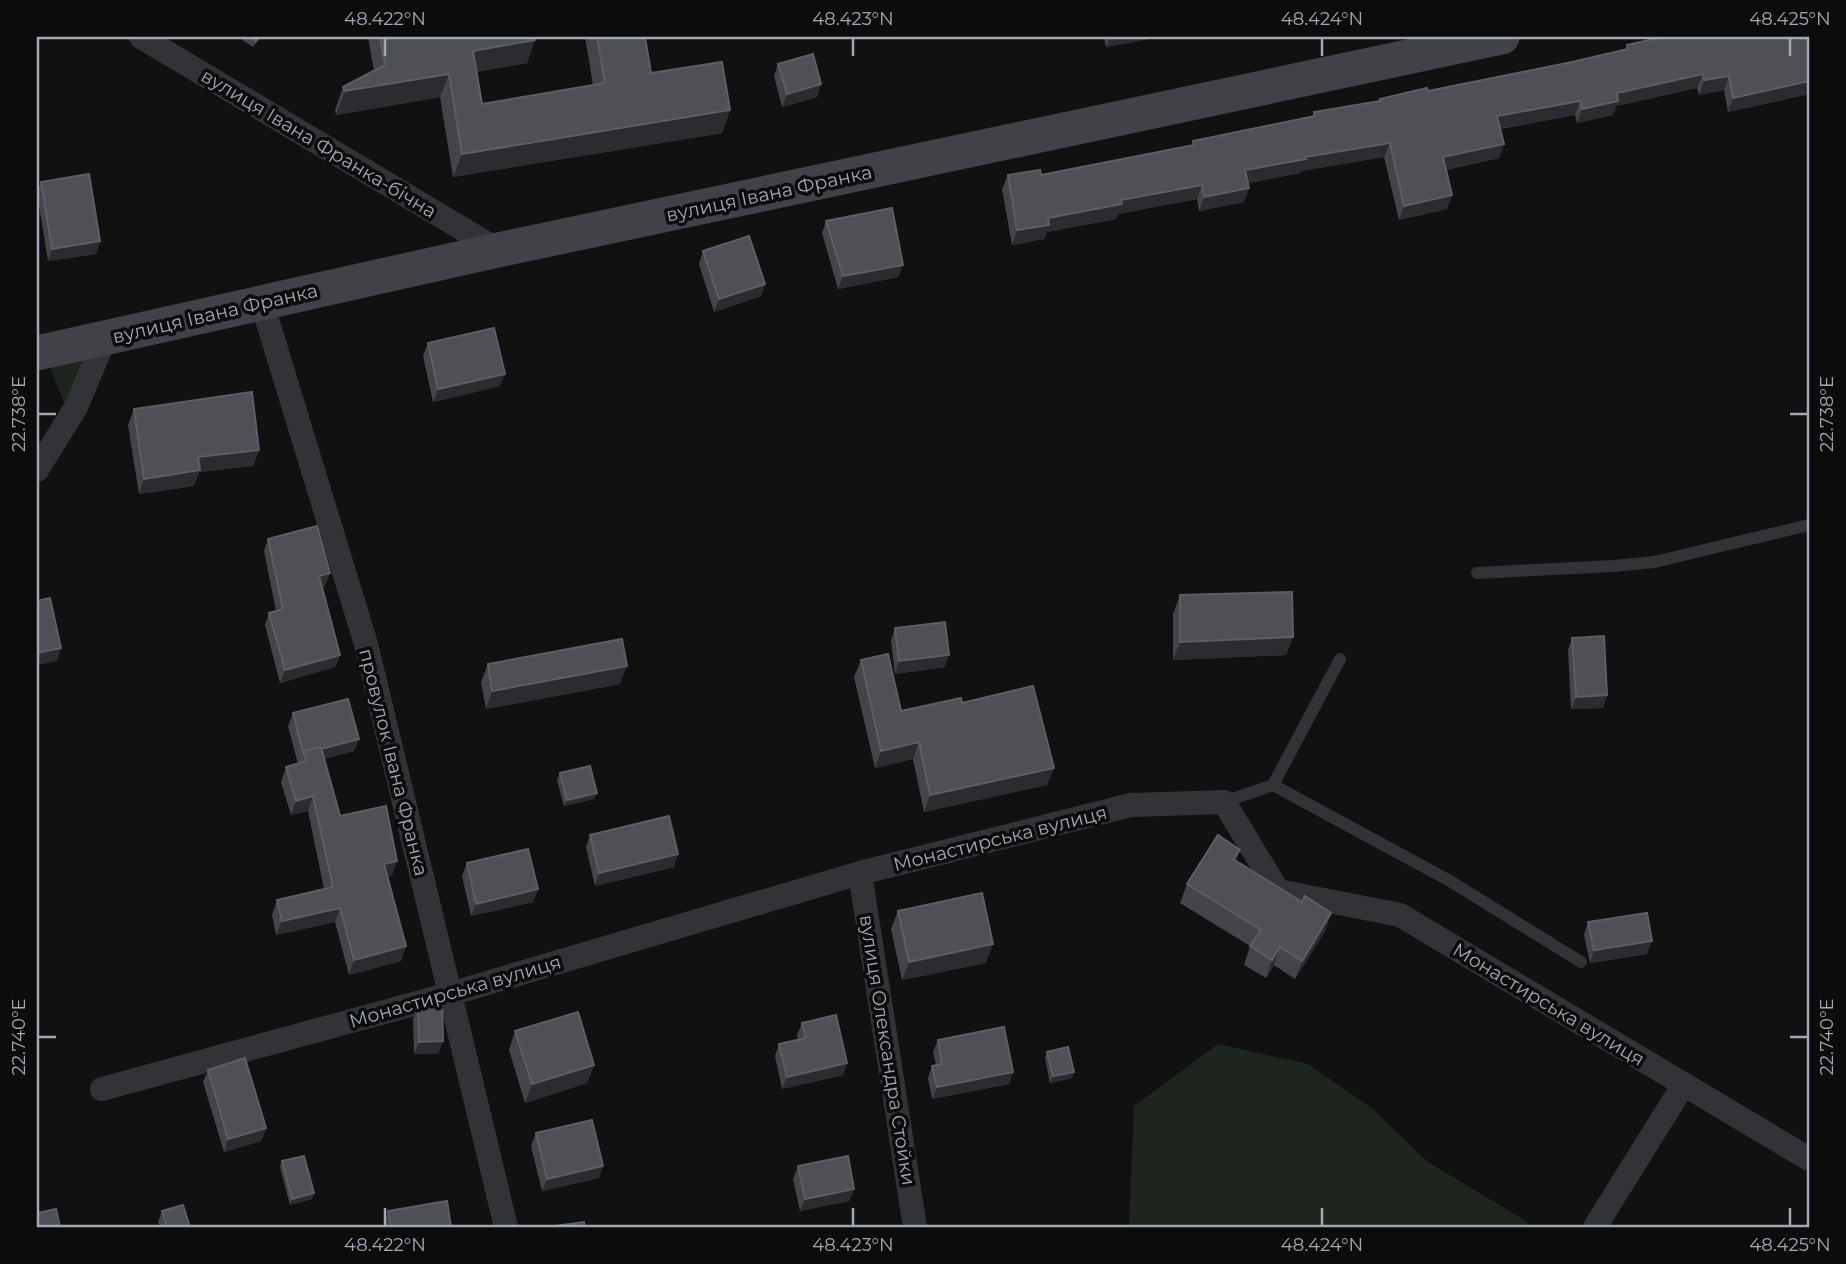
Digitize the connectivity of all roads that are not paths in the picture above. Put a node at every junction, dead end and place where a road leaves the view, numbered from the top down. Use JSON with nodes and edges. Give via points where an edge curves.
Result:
{"nodes":[{"id":1,"x":141,"y":37,"type":"edge"},
{"id":2,"x":1502,"y":37,"type":"edge"},
{"id":3,"x":498,"y":250,"type":"junction"},
{"id":4,"x":262,"y":303,"type":"junction"},
{"id":5,"x":105,"y":338,"type":"junction"},
{"id":6,"x":37,"y":353,"type":"edge"},
{"id":7,"x":37,"y":470,"type":"edge"},
{"id":8,"x":1809,"y":525,"type":"edge"},
{"id":9,"x":1476,"y":573,"type":"dead end"},
{"id":10,"x":1340,"y":659,"type":"dead end"},
{"id":11,"x":1273,"y":785,"type":"junction"},
{"id":12,"x":1224,"y":802,"type":"junction"},
{"id":13,"x":860,"y":873,"type":"junction"},
{"id":14,"x":1580,"y":962,"type":"dead end"},
{"id":15,"x":450,"y":994,"type":"junction"},
{"id":16,"x":1685,"y":1084,"type":"junction"},
{"id":17,"x":102,"y":1089,"type":"dead end"},
{"id":18,"x":1809,"y":1159,"type":"edge"},
{"id":19,"x":506,"y":1227,"type":"edge"},
{"id":20,"x":915,"y":1227,"type":"edge"},
{"id":21,"x":1595,"y":1227,"type":"edge"}],
"edges":[{"from":1,"to":3,"type":"street","name":"вулиця Івана Франка-бічна"},
{"from":2,"to":3,"type":"street","name":"вулиця Івана Франка"},
{"from":3,"to":4,"type":"street","name":"вулиця Івана Франка"},
{"from":4,"to":5,"type":"street","name":"вулиця Івана Франка"},
{"from":4,"to":15,"type":"street","name":"провулок Івана Франка","via":[[366,644]]},
{"from":5,"to":6,"type":"street","name":"вулиця Івана Франка"},
{"from":5,"to":7,"type":"street","via":[[76,407]]},
{"from":8,"to":9,"type":"lane","via":[[1654,562]]},
{"from":10,"to":11,"type":"lane"},
{"from":11,"to":12,"type":"lane"},
{"from":11,"to":14,"type":"lane","via":[[1450,881]]},
{"from":12,"to":13,"type":"street","name":"Монастирська вулиця","via":[[1131,805]]},
{"from":12,"to":16,"type":"street","name":"Монастирська вулиця","via":[[1278,891],[1400,915]]},
{"from":13,"to":15,"type":"street","name":"Монастирська вулиця"},
{"from":13,"to":20,"type":"street","name":"вулиця Олександра Стойки"},
{"from":15,"to":17,"type":"street","name":"Монастирська вулиця"},
{"from":15,"to":19,"type":"street","name":"провулок Івана Франка"},
{"from":16,"to":18,"type":"street","name":"Монастирська вулиця"},
{"from":16,"to":21,"type":"street"}]}
